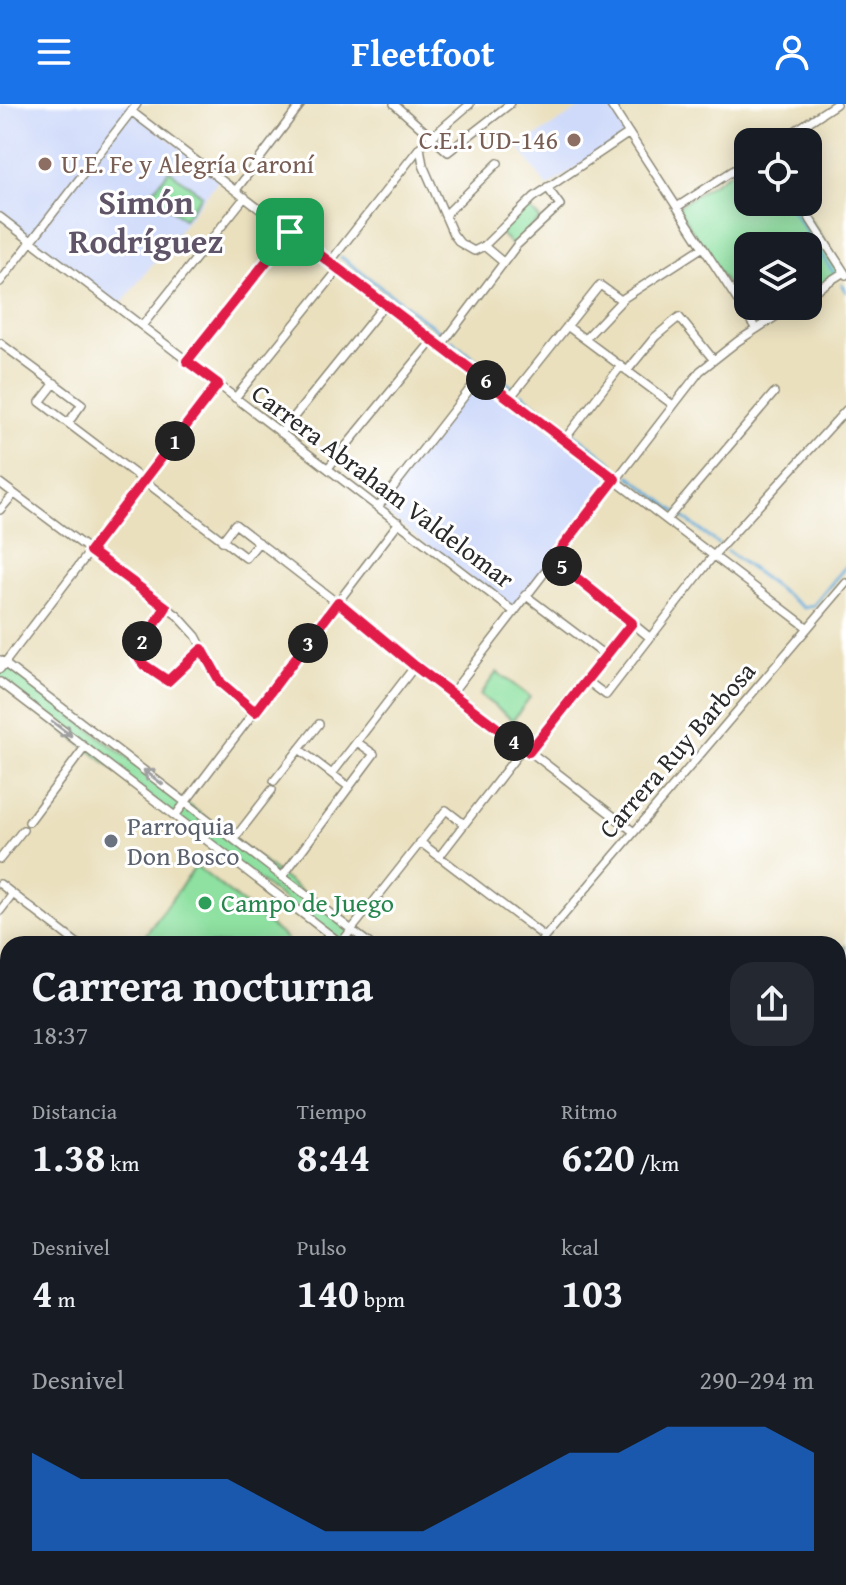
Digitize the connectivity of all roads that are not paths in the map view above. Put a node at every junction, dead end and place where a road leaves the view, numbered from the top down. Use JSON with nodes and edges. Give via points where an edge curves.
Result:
{"nodes":[{"id":1,"x":301,"y":104,"type":"edge"},
{"id":2,"x":394,"y":104,"type":"edge"},
{"id":3,"x":470,"y":104,"type":"edge"},
{"id":4,"x":510,"y":104,"type":"edge"},
{"id":5,"x":611,"y":104,"type":"edge"},
{"id":6,"x":836,"y":104,"type":"edge"},
{"id":7,"x":500,"y":107,"type":"edge"},
{"id":8,"x":134,"y":108,"type":"edge"},
{"id":9,"x":799,"y":128,"type":"edge"},
{"id":10,"x":629,"y":133,"type":"junction"},
{"id":11,"x":431,"y":135,"type":"junction"},
{"id":12,"x":420,"y":147,"type":"junction"},
{"id":13,"x":498,"y":163,"type":"dead end"},
{"id":14,"x":734,"y":170,"type":"edge"},
{"id":15,"x":547,"y":187,"type":"junction"},
{"id":16,"x":236,"y":190,"type":"junction"},
{"id":17,"x":245,"y":197,"type":"junction"},
{"id":18,"x":677,"y":207,"type":"junction"},
{"id":19,"x":445,"y":215,"type":"junction"},
{"id":20,"x":808,"y":216,"type":"edge"},
{"id":21,"x":0,"y":217,"type":"edge"},
{"id":22,"x":290,"y":232,"type":"junction"},
{"id":23,"x":32,"y":241,"type":"junction"},
{"id":24,"x":484,"y":246,"type":"junction"},
{"id":25,"x":703,"y":247,"type":"junction"},
{"id":26,"x":330,"y":262,"type":"junction"},
{"id":27,"x":503,"y":262,"type":"junction"},
{"id":28,"x":339,"y":269,"type":"junction"},
{"id":29,"x":845,"y":273,"type":"edge"},
{"id":30,"x":0,"y":282,"type":"edge"},
{"id":31,"x":822,"y":287,"type":"edge"},
{"id":32,"x":621,"y":300,"type":"junction"},
{"id":33,"x":385,"y":304,"type":"junction"},
{"id":34,"x":770,"y":320,"type":"edge"},
{"id":35,"x":142,"y":326,"type":"junction"},
{"id":36,"x":567,"y":326,"type":"junction"},
{"id":37,"x":756,"y":329,"type":"junction"},
{"id":38,"x":585,"y":339,"type":"junction"},
{"id":39,"x":433,"y":340,"type":"junction"},
{"id":40,"x":0,"y":343,"type":"edge"},
{"id":41,"x":441,"y":346,"type":"junction"},
{"id":42,"x":713,"y":359,"type":"junction"},
{"id":43,"x":187,"y":361,"type":"junction"},
{"id":44,"x":624,"y":368,"type":"junction"},
{"id":45,"x":480,"y":376,"type":"junction"},
{"id":46,"x":55,"y":383,"type":"junction"},
{"id":47,"x":218,"y":384,"type":"junction"},
{"id":48,"x":774,"y":393,"type":"dead end"},
{"id":49,"x":235,"y":398,"type":"junction"},
{"id":50,"x":510,"y":398,"type":"junction"},
{"id":51,"x":673,"y":405,"type":"junction"},
{"id":52,"x":846,"y":410,"type":"edge"},
{"id":53,"x":68,"y":423,"type":"junction"},
{"id":54,"x":281,"y":433,"type":"junction"},
{"id":55,"x":569,"y":434,"type":"junction"},
{"id":56,"x":328,"y":468,"type":"junction"},
{"id":57,"x":615,"y":479,"type":"junction"},
{"id":58,"x":144,"y":481,"type":"junction"},
{"id":59,"x":0,"y":483,"type":"edge"},
{"id":60,"x":14,"y":494,"type":"junction"},
{"id":61,"x":378,"y":507,"type":"junction"},
{"id":62,"x":0,"y":510,"type":"edge"},
{"id":63,"x":672,"y":513,"type":"junction"},
{"id":64,"x":399,"y":522,"type":"junction"},
{"id":65,"x":222,"y":541,"type":"junction"},
{"id":66,"x":259,"y":542,"type":"junction"},
{"id":67,"x":90,"y":551,"type":"junction"},
{"id":68,"x":714,"y":555,"type":"junction"},
{"id":69,"x":553,"y":559,"type":"junction"},
{"id":70,"x":846,"y":583,"type":"edge"},
{"id":71,"x":525,"y":595,"type":"junction"},
{"id":72,"x":338,"y":602,"type":"junction"},
{"id":73,"x":166,"y":607,"type":"junction"},
{"id":74,"x":513,"y":611,"type":"junction"},
{"id":75,"x":632,"y":623,"type":"junction"},
{"id":76,"x":808,"y":628,"type":"junction"},
{"id":77,"x":648,"y":636,"type":"junction"},
{"id":78,"x":202,"y":649,"type":"junction"},
{"id":79,"x":606,"y":656,"type":"junction"},
{"id":80,"x":1,"y":664,"type":"edge"},
{"id":81,"x":415,"y":666,"type":"junction"},
{"id":82,"x":586,"y":680,"type":"junction"},
{"id":83,"x":0,"y":682,"type":"edge"},
{"id":84,"x":451,"y":694,"type":"junction"},
{"id":85,"x":255,"y":712,"type":"junction"},
{"id":86,"x":319,"y":724,"type":"dead end"},
{"id":87,"x":357,"y":742,"type":"junction"},
{"id":88,"x":85,"y":747,"type":"junction"},
{"id":89,"x":299,"y":749,"type":"junction"},
{"id":90,"x":526,"y":750,"type":"junction"},
{"id":91,"x":332,"y":774,"type":"junction"},
{"id":92,"x":274,"y":781,"type":"dead end"},
{"id":93,"x":349,"y":787,"type":"junction"},
{"id":94,"x":272,"y":790,"type":"dead end"},
{"id":95,"x":185,"y":802,"type":"junction"},
{"id":96,"x":175,"y":816,"type":"junction"},
{"id":97,"x":29,"y":822,"type":"dead end"},
{"id":98,"x":464,"y":824,"type":"junction"},
{"id":99,"x":23,"y":830,"type":"dead end"},
{"id":100,"x":634,"y":832,"type":"junction"},
{"id":101,"x":234,"y":839,"type":"junction"},
{"id":102,"x":420,"y":842,"type":"junction"},
{"id":103,"x":439,"y":857,"type":"junction"},
{"id":104,"x":0,"y":859,"type":"edge"},
{"id":105,"x":282,"y":877,"type":"junction"},
{"id":106,"x":0,"y":884,"type":"edge"},
{"id":107,"x":13,"y":894,"type":"junction"},
{"id":108,"x":0,"y":911,"type":"edge"},
{"id":109,"x":351,"y":930,"type":"junction"},
{"id":110,"x":329,"y":934,"type":"joint"},
{"id":111,"x":68,"y":936,"type":"edge"},
{"id":112,"x":332,"y":936,"type":"edge"},
{"id":113,"x":347,"y":936,"type":"edge"},
{"id":114,"x":359,"y":936,"type":"edge"},
{"id":115,"x":536,"y":936,"type":"edge"},
{"id":116,"x":546,"y":936,"type":"edge"}],
"edges":[{"from":1,"to":16,"type":"street"},
{"from":2,"to":11,"type":"street"},
{"from":3,"to":11,"type":"street"},
{"from":4,"to":7,"type":"street"},
{"from":5,"to":10,"type":"street"},
{"from":6,"to":9,"type":"street"},
{"from":7,"to":11,"type":"street","via":[[448,152]]},
{"from":8,"to":16,"type":"street"},
{"from":8,"to":23,"type":"street"},
{"from":10,"to":15,"type":"street"},
{"from":10,"to":18,"type":"street"},
{"from":11,"to":12,"type":"street"},
{"from":12,"to":19,"type":"street"},
{"from":12,"to":26,"type":"street"},
{"from":13,"to":19,"type":"street"},
{"from":14,"to":18,"type":"street"},
{"from":15,"to":24,"type":"street"},
{"from":15,"to":27,"type":"street","via":[[560,205]]},
{"from":16,"to":17,"type":"street"},
{"from":17,"to":22,"type":"street"},
{"from":17,"to":35,"type":"street"},
{"from":18,"to":25,"type":"street"},
{"from":19,"to":24,"type":"street","via":[[460,243],[474,251]]},
{"from":20,"to":29,"type":"street"},
{"from":21,"to":23,"type":"street","name":"Carrera Abraham Valdelomar"},
{"from":22,"to":26,"type":"street"},
{"from":22,"to":43,"type":"street"},
{"from":23,"to":30,"type":"street"},
{"from":23,"to":35,"type":"street","name":"Carrera Abraham Valdelomar"},
{"from":24,"to":27,"type":"street"},
{"from":25,"to":32,"type":"street"},
{"from":25,"to":37,"type":"street"},
{"from":26,"to":28,"type":"street"},
{"from":27,"to":41,"type":"street"},
{"from":28,"to":33,"type":"street"},
{"from":28,"to":49,"type":"street"},
{"from":29,"to":31,"type":"street"},
{"from":32,"to":36,"type":"street","via":[[600,285]]},
{"from":32,"to":38,"type":"street"},
{"from":33,"to":39,"type":"street"},
{"from":33,"to":54,"type":"street"},
{"from":34,"to":37,"type":"street"},
{"from":35,"to":43,"type":"street","name":"Carrera Abraham Valdelomar"},
{"from":36,"to":38,"type":"street"},
{"from":36,"to":50,"type":"street"},
{"from":37,"to":42,"type":"street"},
{"from":38,"to":44,"type":"street"},
{"from":39,"to":41,"type":"street"},
{"from":39,"to":56,"type":"street"},
{"from":40,"to":46,"type":"street"},
{"from":41,"to":45,"type":"street"},
{"from":42,"to":44,"type":"street","via":[[679,317]]},
{"from":42,"to":51,"type":"street"},
{"from":43,"to":47,"type":"street","name":"Carrera Abraham Valdelomar"},
{"from":44,"to":51,"type":"street"},
{"from":44,"to":55,"type":"street"},
{"from":45,"to":50,"type":"street"},
{"from":45,"to":61,"type":"street"},
{"from":46,"to":53,"type":"street","via":[[82,404]]},
{"from":46,"to":53,"type":"street","via":[[40,402]]},
{"from":47,"to":49,"type":"street","name":"Carrera Abraham Valdelomar"},
{"from":47,"to":58,"type":"street"},
{"from":48,"to":63,"type":"street"},
{"from":49,"to":54,"type":"street","name":"Carrera Abraham Valdelomar"},
{"from":50,"to":55,"type":"street"},
{"from":51,"to":57,"type":"street"},
{"from":52,"to":68,"type":"street"},
{"from":53,"to":58,"type":"street"},
{"from":54,"to":56,"type":"street","name":"Carrera Abraham Valdelomar"},
{"from":55,"to":57,"type":"street"},
{"from":56,"to":61,"type":"street","name":"Carrera Abraham Valdelomar"},
{"from":57,"to":63,"type":"street"},
{"from":57,"to":69,"type":"street"},
{"from":58,"to":65,"type":"street"},
{"from":58,"to":67,"type":"street"},
{"from":59,"to":60,"type":"street"},
{"from":60,"to":62,"type":"street"},
{"from":60,"to":67,"type":"street"},
{"from":61,"to":64,"type":"street","name":"Carrera Abraham Valdelomar"},
{"from":63,"to":68,"type":"street"},
{"from":64,"to":72,"type":"street"},
{"from":64,"to":74,"type":"street","name":"Carrera Abraham Valdelomar"},
{"from":65,"to":66,"type":"street","via":[[246,558]]},
{"from":65,"to":66,"type":"street","via":[[235,524]]},
{"from":66,"to":72,"type":"street"},
{"from":67,"to":73,"type":"street"},
{"from":67,"to":80,"type":"street"},
{"from":68,"to":76,"type":"street"},
{"from":68,"to":77,"type":"street"},
{"from":69,"to":71,"type":"street"},
{"from":69,"to":75,"type":"street"},
{"from":70,"to":76,"type":"street","name":"Carrera Ruy Barbosa"},
{"from":71,"to":74,"type":"street"},
{"from":71,"to":79,"type":"street"},
{"from":72,"to":81,"type":"street"},
{"from":72,"to":85,"type":"street"},
{"from":73,"to":78,"type":"street","via":[[186,623]]},
{"from":73,"to":78,"type":"street","via":[[136,650],[139,659],[168,681]]},
{"from":74,"to":84,"type":"street"},
{"from":75,"to":77,"type":"street"},
{"from":75,"to":79,"type":"street"},
{"from":76,"to":100,"type":"street","name":"Carrera Ruy Barbosa"},
{"from":77,"to":82,"type":"street","via":[[606,695]]},
{"from":78,"to":85,"type":"street","via":[[221,683]]},
{"from":79,"to":82,"type":"street"},
{"from":95,"to":80,"type":"street","one_way":true},
{"from":81,"to":84,"type":"street"},
{"from":81,"to":87,"type":"street"},
{"from":82,"to":90,"type":"street"},
{"from":83,"to":88,"type":"street","one_way":true},
{"from":84,"to":90,"type":"street"},
{"from":85,"to":95,"type":"street"},
{"from":86,"to":89,"type":"street"},
{"from":87,"to":91,"type":"street"},
{"from":87,"to":93,"type":"street","via":[[374,754]]},
{"from":88,"to":96,"type":"street"},
{"from":88,"to":97,"type":"street"},
{"from":89,"to":91,"type":"street"},
{"from":89,"to":92,"type":"street"},
{"from":90,"to":98,"type":"street"},
{"from":90,"to":100,"type":"street"},
{"from":91,"to":93,"type":"street"},
{"from":93,"to":105,"type":"street"},
{"from":94,"to":101,"type":"street"},
{"from":95,"to":96,"type":"street"},
{"from":95,"to":101,"type":"street"},
{"from":96,"to":110,"type":"street"},
{"from":98,"to":102,"type":"street","via":[[446,810]]},
{"from":98,"to":103,"type":"street"},
{"from":99,"to":104,"type":"street"},
{"from":100,"to":116,"type":"street","name":"Carrera Ruy Barbosa"},
{"from":101,"to":105,"type":"street"},
{"from":102,"to":103,"type":"street"},
{"from":102,"to":109,"type":"street"},
{"from":103,"to":115,"type":"street"},
{"from":105,"to":109,"type":"street"},
{"from":106,"to":107,"type":"street"},
{"from":107,"to":108,"type":"street"},
{"from":107,"to":111,"type":"street"},
{"from":109,"to":113,"type":"street"},
{"from":109,"to":114,"type":"street"},
{"from":110,"to":112,"type":"street"}]}
